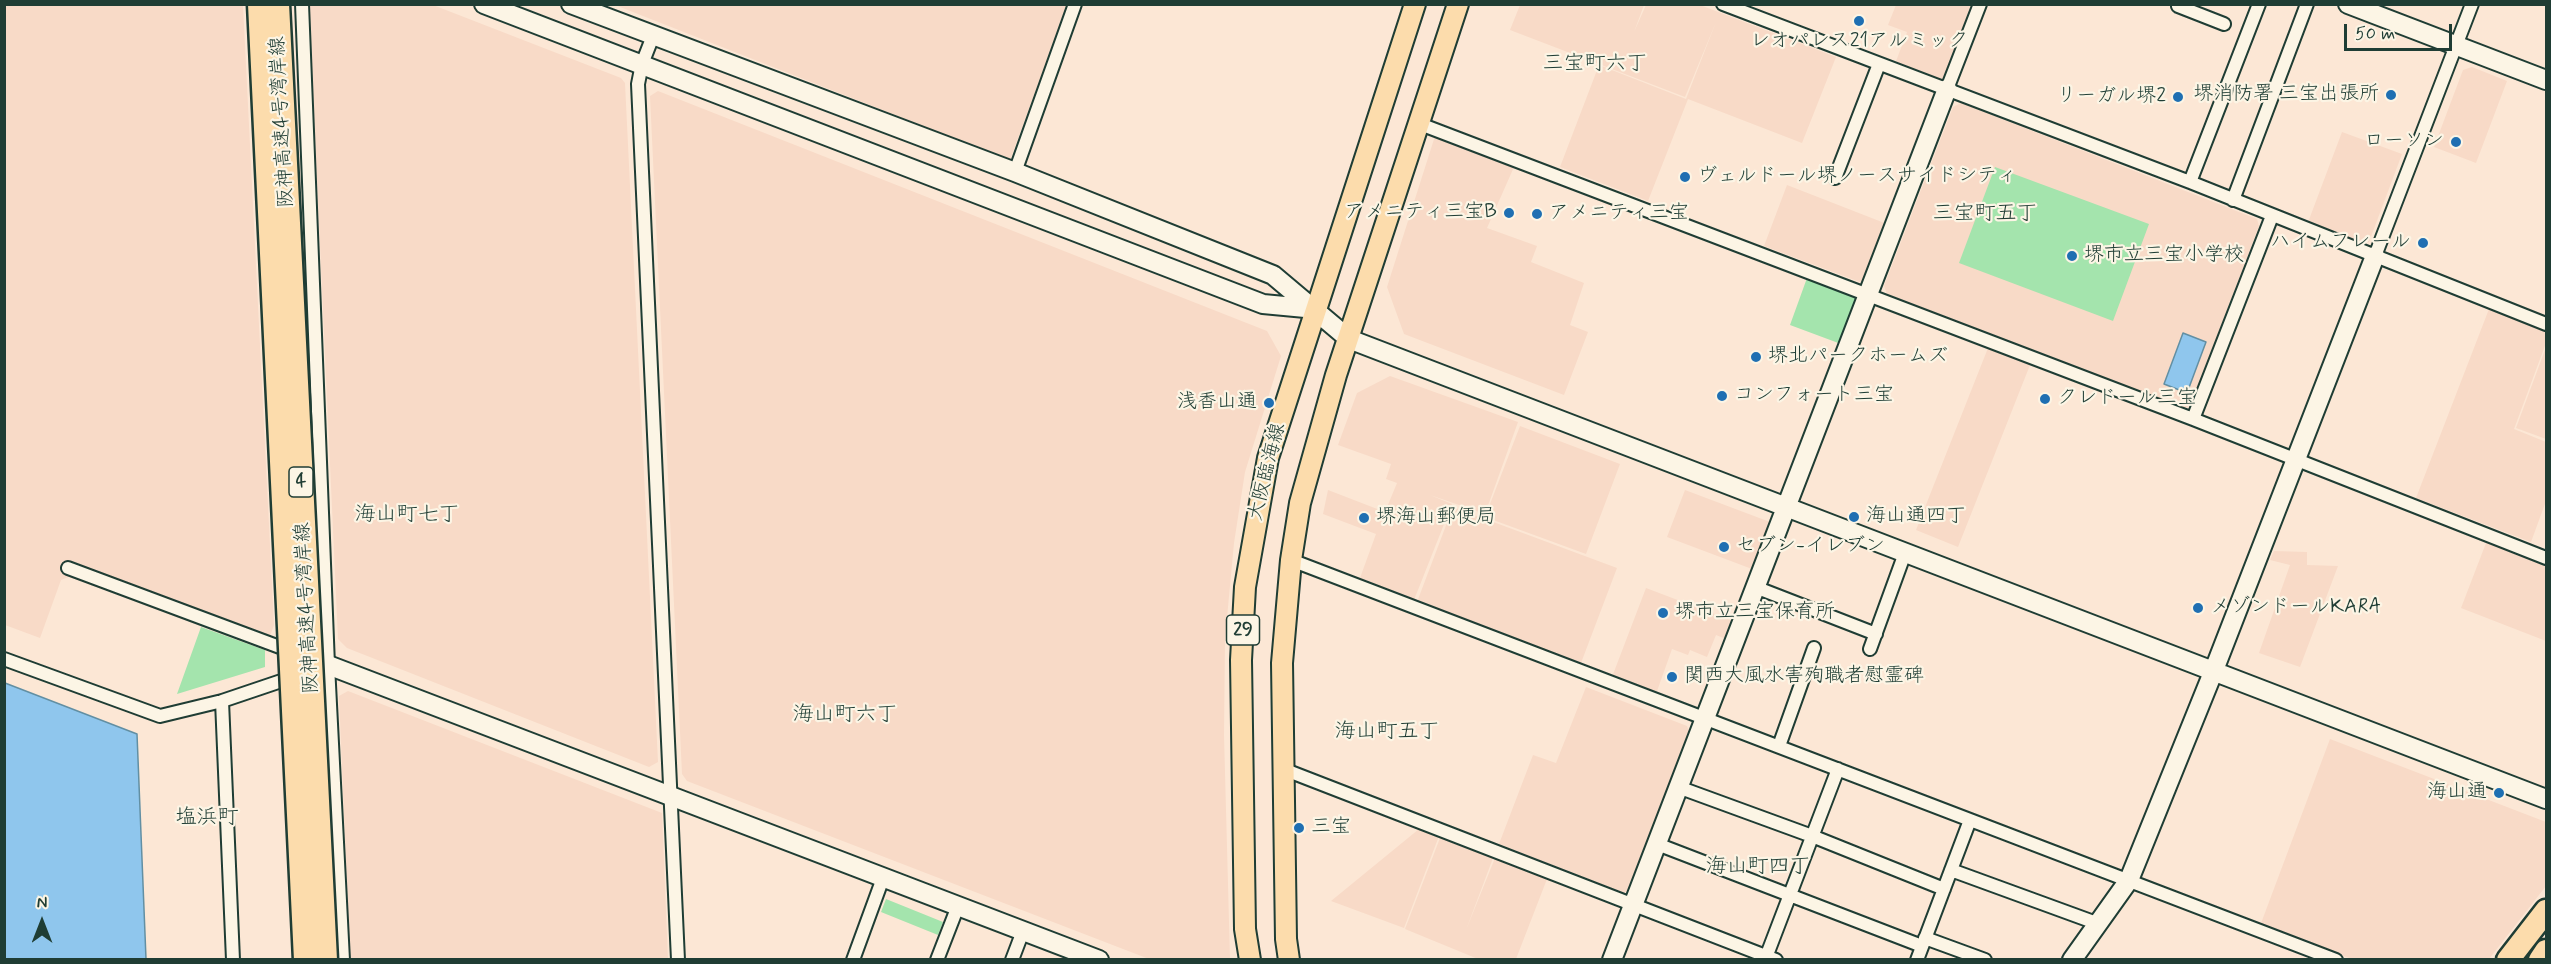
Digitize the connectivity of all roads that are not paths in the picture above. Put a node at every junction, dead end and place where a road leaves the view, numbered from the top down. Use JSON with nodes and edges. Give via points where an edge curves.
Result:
{"nodes":[{"id":1,"x":259,"y":4,"type":"edge"},
{"id":2,"x":278,"y":4,"type":"edge"},
{"id":3,"x":302,"y":4,"type":"edge"},
{"id":4,"x":484,"y":4,"type":"edge"},
{"id":5,"x":571,"y":4,"type":"edge"},
{"id":6,"x":1075,"y":4,"type":"edge"},
{"id":7,"x":1415,"y":4,"type":"edge"},
{"id":8,"x":1458,"y":4,"type":"edge"},
{"id":9,"x":1723,"y":4,"type":"edge"},
{"id":10,"x":1980,"y":4,"type":"edge"},
{"id":11,"x":2179,"y":4,"type":"edge"},
{"id":12,"x":2259,"y":4,"type":"edge"},
{"id":13,"x":2307,"y":4,"type":"edge"},
{"id":14,"x":2348,"y":4,"type":"edge"},
{"id":15,"x":2472,"y":4,"type":"edge"},
{"id":16,"x":2224,"y":24,"type":"dead end"},
{"id":17,"x":653,"y":36,"type":"junction"},
{"id":18,"x":2455,"y":46,"type":"junction"},
{"id":19,"x":642,"y":64,"type":"junction"},
{"id":20,"x":1879,"y":64,"type":"junction"},
{"id":21,"x":2547,"y":80,"type":"edge"},
{"id":22,"x":1947,"y":89,"type":"junction"},
{"id":23,"x":1420,"y":124,"type":"junction"},
{"id":24,"x":1015,"y":172,"type":"junction"},
{"id":25,"x":1835,"y":178,"type":"dead end"},
{"id":26,"x":2190,"y":182,"type":"junction"},
{"id":27,"x":2234,"y":200,"type":"junction"},
{"id":28,"x":2272,"y":216,"type":"junction"},
{"id":29,"x":2375,"y":256,"type":"junction"},
{"id":30,"x":1868,"y":296,"type":"junction"},
{"id":31,"x":1316,"y":309,"type":"junction"},
{"id":32,"x":2547,"y":324,"type":"edge"},
{"id":33,"x":1349,"y":339,"type":"junction"},
{"id":34,"x":2193,"y":419,"type":"junction"},
{"id":35,"x":2294,"y":460,"type":"junction"},
{"id":36,"x":1786,"y":507,"type":"junction"},
{"id":37,"x":1905,"y":553,"type":"junction"},
{"id":38,"x":2547,"y":558,"type":"edge"},
{"id":39,"x":1291,"y":560,"type":"junction"},
{"id":40,"x":68,"y":568,"type":"dead end"},
{"id":41,"x":1755,"y":587,"type":"junction"},
{"id":42,"x":1876,"y":634,"type":"junction"},
{"id":43,"x":1814,"y":648,"type":"dead end"},
{"id":44,"x":1870,"y":649,"type":"dead end"},
{"id":45,"x":4,"y":659,"type":"edge"},
{"id":46,"x":328,"y":665,"type":"junction"},
{"id":47,"x":2214,"y":670,"type":"junction"},
{"id":48,"x":222,"y":701,"type":"junction"},
{"id":49,"x":1704,"y":718,"type":"junction"},
{"id":50,"x":1779,"y":746,"type":"junction"},
{"id":51,"x":1283,"y":769,"type":"junction"},
{"id":52,"x":1838,"y":769,"type":"junction"},
{"id":53,"x":1678,"y":787,"type":"junction"},
{"id":54,"x":669,"y":797,"type":"junction"},
{"id":55,"x":2547,"y":799,"type":"edge"},
{"id":56,"x":1970,"y":819,"type":"junction"},
{"id":57,"x":1812,"y":836,"type":"junction"},
{"id":58,"x":1657,"y":844,"type":"junction"},
{"id":59,"x":1951,"y":870,"type":"junction"},
{"id":60,"x":883,"y":878,"type":"junction"},
{"id":61,"x":2129,"y":880,"type":"junction"},
{"id":62,"x":1944,"y":889,"type":"junction"},
{"id":63,"x":1789,"y":896,"type":"junction"},
{"id":64,"x":1634,"y":904,"type":"junction"},
{"id":65,"x":958,"y":906,"type":"junction"},
{"id":66,"x":2547,"y":911,"type":"edge"},
{"id":67,"x":2099,"y":924,"type":"junction"},
{"id":68,"x":1023,"y":931,"type":"junction"},
{"id":69,"x":1923,"y":942,"type":"junction"},
{"id":70,"x":2547,"y":951,"type":"edge"},
{"id":71,"x":1769,"y":958,"type":"edge"},
{"id":72,"x":1613,"y":959,"type":"edge"},
{"id":73,"x":233,"y":960,"type":"edge"},
{"id":74,"x":305,"y":960,"type":"edge"},
{"id":75,"x":326,"y":960,"type":"edge"},
{"id":76,"x":342,"y":960,"type":"edge"},
{"id":77,"x":678,"y":960,"type":"edge"},
{"id":78,"x":853,"y":960,"type":"edge"},
{"id":79,"x":937,"y":960,"type":"edge"},
{"id":80,"x":1012,"y":960,"type":"edge"},
{"id":81,"x":1099,"y":960,"type":"edge"},
{"id":82,"x":1250,"y":960,"type":"edge"},
{"id":83,"x":1288,"y":960,"type":"edge"},
{"id":84,"x":1917,"y":960,"type":"edge"},
{"id":85,"x":1985,"y":960,"type":"edge"},
{"id":86,"x":2072,"y":960,"type":"edge"},
{"id":87,"x":2336,"y":960,"type":"edge"},
{"id":88,"x":2508,"y":960,"type":"edge"},
{"id":89,"x":2540,"y":960,"type":"edge"}],
"edges":[{"from":1,"to":74,"type":"highway","name":"阪神高速4号湾岸線","number":"4","bridge":true},
{"from":2,"to":75,"type":"highway","name":"阪神高速4号湾岸線","number":"4","bridge":true},
{"from":3,"to":46,"type":"street"},
{"from":4,"to":19,"type":"street"},
{"from":5,"to":17,"type":"street"},
{"from":6,"to":24,"type":"street"},
{"from":7,"to":31,"type":"main road","name":"大阪臨海線"},
{"from":8,"to":23,"type":"main road","name":"大阪臨海線"},
{"from":9,"to":20,"type":"street"},
{"from":10,"to":22,"type":"street"},
{"from":11,"to":16,"type":"street"},
{"from":12,"to":26,"type":"street"},
{"from":13,"to":27,"type":"street"},
{"from":14,"to":18,"type":"street"},
{"from":15,"to":18,"type":"street"},
{"from":17,"to":19,"type":"street"},
{"from":17,"to":24,"type":"street"},
{"from":18,"to":21,"type":"street"},
{"from":18,"to":29,"type":"street"},
{"from":19,"to":31,"type":"street","via":[[1263,304]]},
{"from":19,"to":54,"type":"street","via":[[638,84]]},
{"from":20,"to":22,"type":"street"},
{"from":20,"to":25,"type":"street"},
{"from":22,"to":26,"type":"street"},
{"from":22,"to":30,"type":"street"},
{"from":23,"to":30,"type":"street"},
{"from":23,"to":33,"type":"main road","name":"大阪臨海線"},
{"from":24,"to":31,"type":"street","via":[[1273,275]]},
{"from":26,"to":27,"type":"street"},
{"from":27,"to":28,"type":"street"},
{"from":28,"to":29,"type":"street"},
{"from":28,"to":34,"type":"street"},
{"from":29,"to":32,"type":"street"},
{"from":29,"to":35,"type":"street"},
{"from":30,"to":34,"type":"street"},
{"from":30,"to":36,"type":"street"},
{"from":31,"to":33,"type":"street"},
{"from":31,"to":82,"type":"main road","name":"大阪臨海線","number":"29","via":[[1268,458],[1245,587],[1242,672],[1245,928]]},
{"from":33,"to":36,"type":"street"},
{"from":33,"to":39,"type":"main road","name":"大阪臨海線","number":"29","via":[[1300,503]]},
{"from":34,"to":35,"type":"street"},
{"from":35,"to":38,"type":"street"},
{"from":35,"to":47,"type":"street"},
{"from":36,"to":37,"type":"street"},
{"from":36,"to":41,"type":"street"},
{"from":37,"to":42,"type":"street"},
{"from":37,"to":47,"type":"street"},
{"from":39,"to":49,"type":"street"},
{"from":39,"to":51,"type":"main road","name":"大阪臨海線","number":"29","via":[[1282,663]]},
{"from":40,"to":46,"type":"street"},
{"from":41,"to":42,"type":"street"},
{"from":41,"to":49,"type":"street"},
{"from":42,"to":44,"type":"street"},
{"from":43,"to":50,"type":"street"},
{"from":45,"to":48,"type":"street","via":[[160,716]]},
{"from":46,"to":48,"type":"street"},
{"from":46,"to":54,"type":"street"},
{"from":46,"to":76,"type":"street"},
{"from":47,"to":55,"type":"street"},
{"from":47,"to":61,"type":"street"},
{"from":48,"to":73,"type":"street"},
{"from":49,"to":50,"type":"street"},
{"from":49,"to":53,"type":"street"},
{"from":50,"to":52,"type":"street"},
{"from":51,"to":64,"type":"street"},
{"from":51,"to":83,"type":"main road","name":"大阪臨海線","number":"29"},
{"from":52,"to":56,"type":"street"},
{"from":52,"to":57,"type":"street"},
{"from":53,"to":57,"type":"street"},
{"from":53,"to":58,"type":"street"},
{"from":54,"to":60,"type":"street"},
{"from":54,"to":77,"type":"street"},
{"from":56,"to":59,"type":"street"},
{"from":56,"to":61,"type":"street"},
{"from":57,"to":62,"type":"street"},
{"from":57,"to":63,"type":"street"},
{"from":58,"to":63,"type":"street"},
{"from":58,"to":64,"type":"street"},
{"from":59,"to":62,"type":"street"},
{"from":59,"to":67,"type":"street"},
{"from":60,"to":65,"type":"street"},
{"from":60,"to":78,"type":"street"},
{"from":61,"to":67,"type":"street"},
{"from":61,"to":87,"type":"street"},
{"from":62,"to":69,"type":"street"},
{"from":63,"to":69,"type":"street"},
{"from":63,"to":71,"type":"street"},
{"from":64,"to":71,"type":"street"},
{"from":64,"to":72,"type":"street"},
{"from":65,"to":68,"type":"street"},
{"from":65,"to":79,"type":"street"},
{"from":66,"to":88,"type":"highway"},
{"from":67,"to":86,"type":"street"},
{"from":68,"to":80,"type":"street"},
{"from":68,"to":81,"type":"street"},
{"from":69,"to":84,"type":"street"},
{"from":69,"to":85,"type":"street"},
{"from":70,"to":89,"type":"highway"}]}
